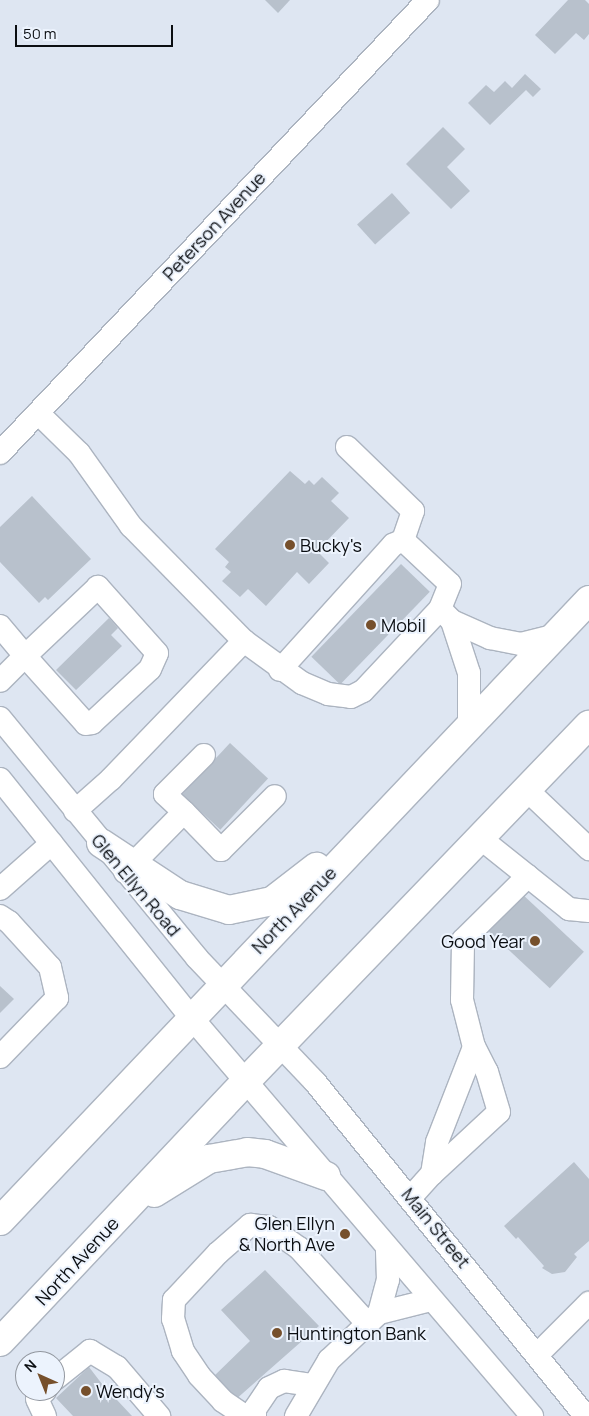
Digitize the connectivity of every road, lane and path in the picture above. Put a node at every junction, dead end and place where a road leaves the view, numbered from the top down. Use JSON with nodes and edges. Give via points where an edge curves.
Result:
{"nodes":[{"id":1,"x":428,"y":0,"type":"edge"},
{"id":2,"x":38,"y":413,"type":"junction"},
{"id":3,"x":347,"y":447,"type":"dead end"},
{"id":4,"x":0,"y":453,"type":"edge"},
{"id":5,"x":403,"y":540,"type":"junction"},
{"id":6,"x":589,"y":600,"type":"edge"},
{"id":7,"x":446,"y":615,"type":"junction"},
{"id":8,"x":0,"y":626,"type":"edge"},
{"id":9,"x":554,"y":636,"type":"junction"},
{"id":10,"x":244,"y":641,"type":"junction"},
{"id":11,"x":26,"y":656,"type":"junction"},
{"id":12,"x":280,"y":670,"type":"junction"},
{"id":13,"x":0,"y":681,"type":"edge"},
{"id":14,"x":0,"y":718,"type":"edge"},
{"id":15,"x":469,"y":726,"type":"junction"},
{"id":16,"x":587,"y":732,"type":"edge"},
{"id":17,"x":204,"y":755,"type":"dead end"},
{"id":18,"x":430,"y":768,"type":"junction"},
{"id":19,"x":0,"y":779,"type":"edge"},
{"id":20,"x":527,"y":790,"type":"junction"},
{"id":21,"x":275,"y":796,"type":"dead end"},
{"id":22,"x":75,"y":811,"type":"junction"},
{"id":23,"x":184,"y":812,"type":"junction"},
{"id":24,"x":480,"y":838,"type":"junction"},
{"id":25,"x":101,"y":842,"type":"joint"},
{"id":26,"x":52,"y":843,"type":"junction"},
{"id":27,"x":589,"y":848,"type":"edge"},
{"id":28,"x":128,"y":868,"type":"junction"},
{"id":29,"x":528,"y":876,"type":"junction"},
{"id":30,"x":0,"y":889,"type":"edge"},
{"id":31,"x":589,"y":911,"type":"edge"},
{"id":32,"x":0,"y":916,"type":"edge"},
{"id":33,"x":222,"y":984,"type":"junction"},
{"id":34,"x":191,"y":1017,"type":"junction"},
{"id":35,"x":280,"y":1045,"type":"junction"},
{"id":36,"x":474,"y":1047,"type":"junction"},
{"id":37,"x":0,"y":1057,"type":"edge"},
{"id":38,"x":247,"y":1080,"type":"junction"},
{"id":39,"x":432,"y":1174,"type":"junction"},
{"id":40,"x":326,"y":1176,"type":"junction"},
{"id":41,"x":411,"y":1197,"type":"junction"},
{"id":42,"x":0,"y":1221,"type":"edge"},
{"id":43,"x":97,"y":1240,"type":"junction"},
{"id":44,"x":387,"y":1249,"type":"junction"},
{"id":45,"x":431,"y":1300,"type":"junction"},
{"id":46,"x":589,"y":1303,"type":"edge"},
{"id":47,"x":374,"y":1319,"type":"junction"},
{"id":48,"x":0,"y":1342,"type":"edge"},
{"id":49,"x":538,"y":1355,"type":"junction"},
{"id":50,"x":65,"y":1371,"type":"edge"},
{"id":51,"x":313,"y":1385,"type":"junction"},
{"id":52,"x":523,"y":1413,"type":"edge"},
{"id":53,"x":159,"y":1416,"type":"edge"},
{"id":54,"x":255,"y":1416,"type":"edge"},
{"id":55,"x":296,"y":1416,"type":"edge"},
{"id":56,"x":585,"y":1416,"type":"edge"}],
"edges":[{"from":1,"to":2,"type":"street","name":"Peterson Avenue"},
{"from":2,"to":4,"type":"street","name":"Peterson Avenue"},
{"from":2,"to":10,"type":"street","via":[[79,454],[131,526]]},
{"from":3,"to":5,"type":"street","via":[[412,511]]},
{"from":5,"to":7,"type":"street","via":[[450,584]]},
{"from":5,"to":12,"type":"street","via":[[393,545]]},
{"from":6,"to":9,"type":"main road","name":"North Avenue"},
{"from":7,"to":9,"type":"street","via":[[490,638],[521,644]]},
{"from":7,"to":12,"type":"street","via":[[363,692],[351,697],[328,694]]},
{"from":7,"to":15,"type":"street","via":[[469,673]]},
{"from":8,"to":11,"type":"street"},
{"from":9,"to":15,"type":"main road","name":"North Avenue"},
{"from":10,"to":12,"type":"street"},
{"from":10,"to":22,"type":"street","via":[[112,779]]},
{"from":11,"to":11,"type":"street","via":[[98,587],[157,653],[150,669],[92,723],[86,724]]},
{"from":11,"to":13,"type":"street"},
{"from":14,"to":22,"type":"street","name":"Glen Ellyn Road"},
{"from":15,"to":18,"type":"main road","name":"North Avenue"},
{"from":16,"to":20,"type":"main road","name":"North Avenue"},
{"from":17,"to":23,"type":"street","via":[[165,794]]},
{"from":18,"to":28,"type":"main road","via":[[332,855],[272,901],[229,910],[180,896]]},
{"from":18,"to":33,"type":"main road","name":"North Avenue"},
{"from":19,"to":26,"type":"street"},
{"from":20,"to":24,"type":"main road","name":"North Avenue"},
{"from":20,"to":27,"type":"street"},
{"from":21,"to":23,"type":"street","via":[[221,850]]},
{"from":22,"to":25,"type":"street","name":"Glen Ellyn Road"},
{"from":23,"to":28,"type":"street"},
{"from":24,"to":29,"type":"street"},
{"from":24,"to":35,"type":"main road","name":"North Avenue"},
{"from":25,"to":28,"type":"main road"},
{"from":26,"to":30,"type":"street"},
{"from":26,"to":34,"type":"street"},
{"from":28,"to":33,"type":"street","name":"Glen Ellyn Road"},
{"from":29,"to":31,"type":"street","via":[[569,909]]},
{"from":29,"to":36,"type":"street","via":[[463,940],[462,1000]]},
{"from":32,"to":37,"type":"street","via":[[50,967],[57,998]]},
{"from":33,"to":34,"type":"main road","name":"North Avenue"},
{"from":33,"to":35,"type":"street","name":"Glen Ellyn Road"},
{"from":34,"to":38,"type":"street"},
{"from":34,"to":42,"type":"main road","name":"North Avenue"},
{"from":35,"to":38,"type":"main road","name":"North Avenue"},
{"from":35,"to":41,"type":"street","name":"Main Street"},
{"from":36,"to":39,"type":"street","via":[[437,1142]]},
{"from":36,"to":39,"type":"street","via":[[487,1072],[499,1112]]},
{"from":38,"to":40,"type":"street"},
{"from":38,"to":43,"type":"main road","name":"North Avenue"},
{"from":39,"to":41,"type":"street"},
{"from":40,"to":43,"type":"main road","via":[[265,1154],[247,1152],[209,1159],[157,1190]]},
{"from":40,"to":44,"type":"street"},
{"from":41,"to":49,"type":"street","name":"Main Street"},
{"from":43,"to":48,"type":"main road","name":"North Avenue"},
{"from":44,"to":45,"type":"street"},
{"from":44,"to":47,"type":"street","via":[[388,1280]]},
{"from":45,"to":47,"type":"street"},
{"from":45,"to":52,"type":"street"},
{"from":46,"to":49,"type":"street"},
{"from":47,"to":51,"type":"street","via":[[329,1360]]},
{"from":47,"to":54,"type":"street","via":[[299,1248],[269,1227],[250,1225],[174,1300],[173,1320],[183,1351],[199,1375],[224,1401],[242,1414]]},
{"from":49,"to":56,"type":"street","name":"Main Street"},
{"from":50,"to":53,"type":"street","via":[[90,1351],[116,1367]]},
{"from":51,"to":54,"type":"street","via":[[284,1381],[269,1388],[255,1408]]},
{"from":51,"to":55,"type":"street"}]}
